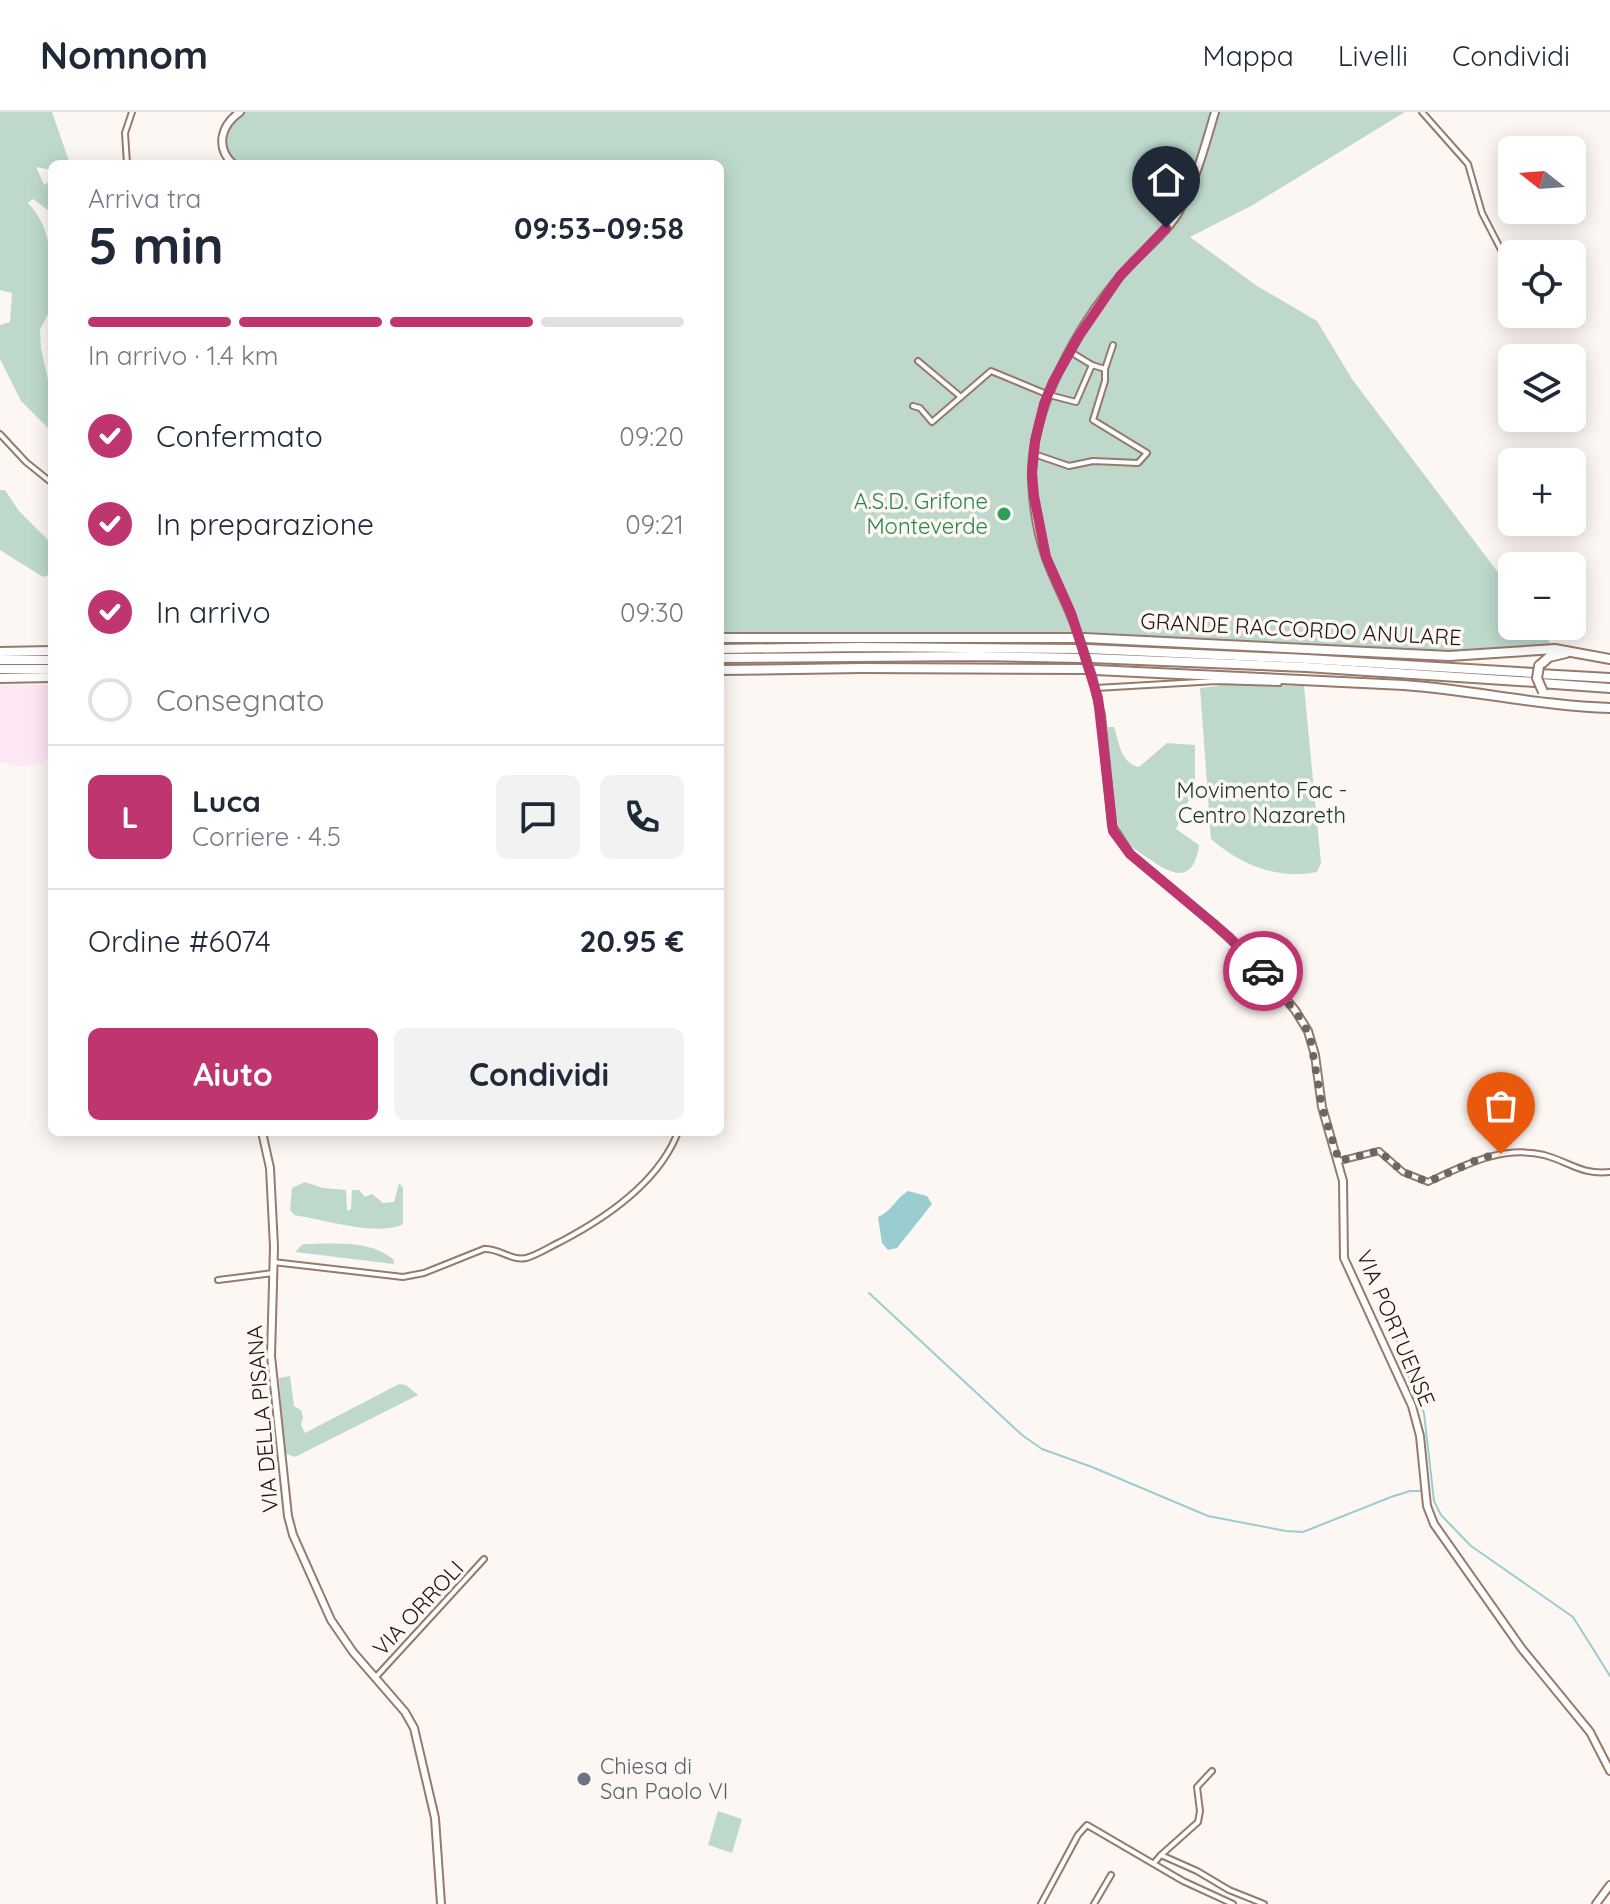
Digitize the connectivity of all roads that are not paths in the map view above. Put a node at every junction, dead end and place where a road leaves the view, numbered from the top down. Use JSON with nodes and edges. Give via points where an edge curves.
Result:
{"nodes":[{"id":1,"x":132,"y":112,"type":"edge"},
{"id":2,"x":240,"y":112,"type":"edge"},
{"id":3,"x":1215,"y":112,"type":"edge"},
{"id":4,"x":1422,"y":112,"type":"edge"},
{"id":5,"x":127,"y":160,"type":"edge"},
{"id":6,"x":230,"y":160,"type":"edge"},
{"id":7,"x":1498,"y":244,"type":"edge"},
{"id":8,"x":1113,"y":345,"type":"dead end"},
{"id":9,"x":1069,"y":351,"type":"junction"},
{"id":10,"x":918,"y":361,"type":"dead end"},
{"id":11,"x":1092,"y":365,"type":"junction"},
{"id":12,"x":1105,"y":369,"type":"junction"},
{"id":13,"x":1047,"y":394,"type":"junction"},
{"id":14,"x":961,"y":397,"type":"junction"},
{"id":15,"x":913,"y":406,"type":"dead end"},
{"id":16,"x":0,"y":434,"type":"edge"},
{"id":17,"x":1034,"y":454,"type":"junction"},
{"id":18,"x":48,"y":480,"type":"edge"},
{"id":19,"x":1079,"y":636,"type":"junction"},
{"id":20,"x":724,"y":638,"type":"edge"},
{"id":21,"x":724,"y":649,"type":"edge"},
{"id":22,"x":48,"y":651,"type":"edge"},
{"id":23,"x":0,"y":652,"type":"edge"},
{"id":24,"x":1085,"y":654,"type":"junction"},
{"id":25,"x":1591,"y":654,"type":"junction"},
{"id":26,"x":724,"y":658,"type":"edge"},
{"id":27,"x":1610,"y":659,"type":"edge"},
{"id":28,"x":0,"y":660,"type":"edge"},
{"id":29,"x":48,"y":660,"type":"edge"},
{"id":30,"x":0,"y":669,"type":"edge"},
{"id":31,"x":48,"y":669,"type":"edge"},
{"id":32,"x":724,"y":670,"type":"edge"},
{"id":33,"x":1091,"y":672,"type":"junction"},
{"id":34,"x":48,"y":677,"type":"edge"},
{"id":35,"x":0,"y":678,"type":"edge"},
{"id":36,"x":1538,"y":678,"type":"junction"},
{"id":37,"x":1610,"y":678,"type":"edge"},
{"id":38,"x":1279,"y":683,"type":"dead end"},
{"id":39,"x":1096,"y":688,"type":"junction"},
{"id":40,"x":1610,"y":688,"type":"edge"},
{"id":41,"x":1588,"y":706,"type":"junction"},
{"id":42,"x":1610,"y":708,"type":"edge"},
{"id":43,"x":263,"y":1136,"type":"edge"},
{"id":44,"x":676,"y":1136,"type":"edge"},
{"id":45,"x":1339,"y":1161,"type":"junction"},
{"id":46,"x":1610,"y":1172,"type":"edge"},
{"id":47,"x":273,"y":1262,"type":"junction"},
{"id":48,"x":273,"y":1273,"type":"junction"},
{"id":49,"x":218,"y":1280,"type":"dead end"},
{"id":50,"x":484,"y":1559,"type":"dead end"},
{"id":51,"x":375,"y":1678,"type":"junction"},
{"id":52,"x":1212,"y":1771,"type":"dead end"},
{"id":53,"x":1610,"y":1771,"type":"edge"},
{"id":54,"x":1161,"y":1855,"type":"junction"},
{"id":55,"x":1153,"y":1864,"type":"junction"},
{"id":56,"x":1111,"y":1875,"type":"dead end"},
{"id":57,"x":1610,"y":1885,"type":"edge"},
{"id":58,"x":441,"y":1904,"type":"edge"},
{"id":59,"x":1041,"y":1904,"type":"edge"},
{"id":60,"x":1094,"y":1904,"type":"edge"},
{"id":61,"x":1233,"y":1904,"type":"edge"},
{"id":62,"x":1264,"y":1904,"type":"edge"},
{"id":63,"x":1596,"y":1904,"type":"edge"}],
"edges":[{"from":1,"to":5,"type":"street","via":[[125,133]]},
{"from":2,"to":6,"type":"main road","via":[[222,136]]},
{"from":3,"to":9,"type":"main road","name":"VIA PORTUENSE","via":[[1177,214],[1120,276]]},
{"from":4,"to":7,"type":"street","via":[[1468,164],[1482,213]]},
{"from":8,"to":12,"type":"street"},
{"from":9,"to":11,"type":"street"},
{"from":9,"to":13,"type":"main road","name":"VIA PORTUENSE"},
{"from":10,"to":14,"type":"street"},
{"from":11,"to":12,"type":"street"},
{"from":11,"to":13,"type":"street","via":[[1076,402]]},
{"from":12,"to":17,"type":"street","via":[[1093,420],[1147,453],[1138,463],[1069,466]]},
{"from":13,"to":14,"type":"street","via":[[991,371]]},
{"from":13,"to":17,"type":"main road","name":"VIA PORTUENSE"},
{"from":14,"to":15,"type":"street","via":[[932,422]]},
{"from":16,"to":18,"type":"street"},
{"from":17,"to":19,"type":"main road","name":"VIA PORTUENSE","via":[[1034,496],[1046,557]]},
{"from":19,"to":20,"type":"highway","name":"GRANDE RACCORDO ANULARE"},
{"from":19,"to":25,"type":"highway","name":"GRANDE RACCORDO ANULARE","via":[[1449,656],[1546,649]]},
{"from":19,"to":33,"type":"main road","name":"VIA PORTUENSE","bridge":true},
{"from":21,"to":24,"type":"highway","name":"GRANDE RACCORDO ANULARE"},
{"from":22,"to":23,"type":"highway"},
{"from":24,"to":26,"type":"highway","name":"GRANDE RACCORDO ANULARE"},
{"from":24,"to":36,"type":"highway","name":"GRANDE RACCORDO ANULARE"},
{"from":25,"to":27,"type":"highway","name":"GRANDE RACCORDO ANULARE"},
{"from":25,"to":36,"type":"highway","via":[[1545,659]]},
{"from":28,"to":29,"type":"highway"},
{"from":30,"to":31,"type":"highway"},
{"from":32,"to":33,"type":"highway","via":[[980,667]]},
{"from":33,"to":39,"type":"main road","name":"VIA PORTUENSE"},
{"from":33,"to":41,"type":"highway","via":[[1404,685]]},
{"from":34,"to":35,"type":"highway"},
{"from":36,"to":37,"type":"highway","name":"GRANDE RACCORDO ANULARE"},
{"from":36,"to":40,"type":"highway","name":"GRANDE RACCORDO ANULARE"},
{"from":36,"to":41,"type":"highway","via":[[1558,701]]},
{"from":38,"to":39,"type":"street"},
{"from":39,"to":45,"type":"main road","name":"VIA PORTUENSE","via":[[1113,831],[1130,854],[1247,955],[1301,1019],[1313,1044],[1322,1107]]},
{"from":41,"to":42,"type":"highway"},
{"from":43,"to":47,"type":"main road","name":"VIA DELLA PISANA"},
{"from":44,"to":47,"type":"street","via":[[661,1161],[627,1197],[528,1257],[484,1249],[403,1277]]},
{"from":45,"to":46,"type":"street","via":[[1379,1151],[1403,1172],[1428,1182],[1501,1154],[1543,1155],[1591,1174]]},
{"from":45,"to":53,"type":"main road","name":"VIA PORTUENSE","via":[[1344,1258],[1412,1406],[1432,1520],[1522,1649],[1590,1732]]},
{"from":47,"to":48,"type":"main road","name":"VIA DELLA PISANA"},
{"from":48,"to":49,"type":"street"},
{"from":48,"to":51,"type":"main road","name":"VIA DELLA PISANA","via":[[271,1346],[289,1520],[328,1615]]},
{"from":50,"to":51,"type":"street","name":"VIA ORROLI"},
{"from":51,"to":58,"type":"main road","name":"VIA DELLA PISANA","via":[[409,1718],[419,1743],[436,1820]]},
{"from":52,"to":54,"type":"street","via":[[1197,1787],[1196,1825]]},
{"from":54,"to":55,"type":"street"},
{"from":54,"to":62,"type":"street"},
{"from":55,"to":59,"type":"street","via":[[1087,1825]]},
{"from":55,"to":61,"type":"street"},
{"from":56,"to":60,"type":"street"},
{"from":57,"to":63,"type":"main road"}]}
